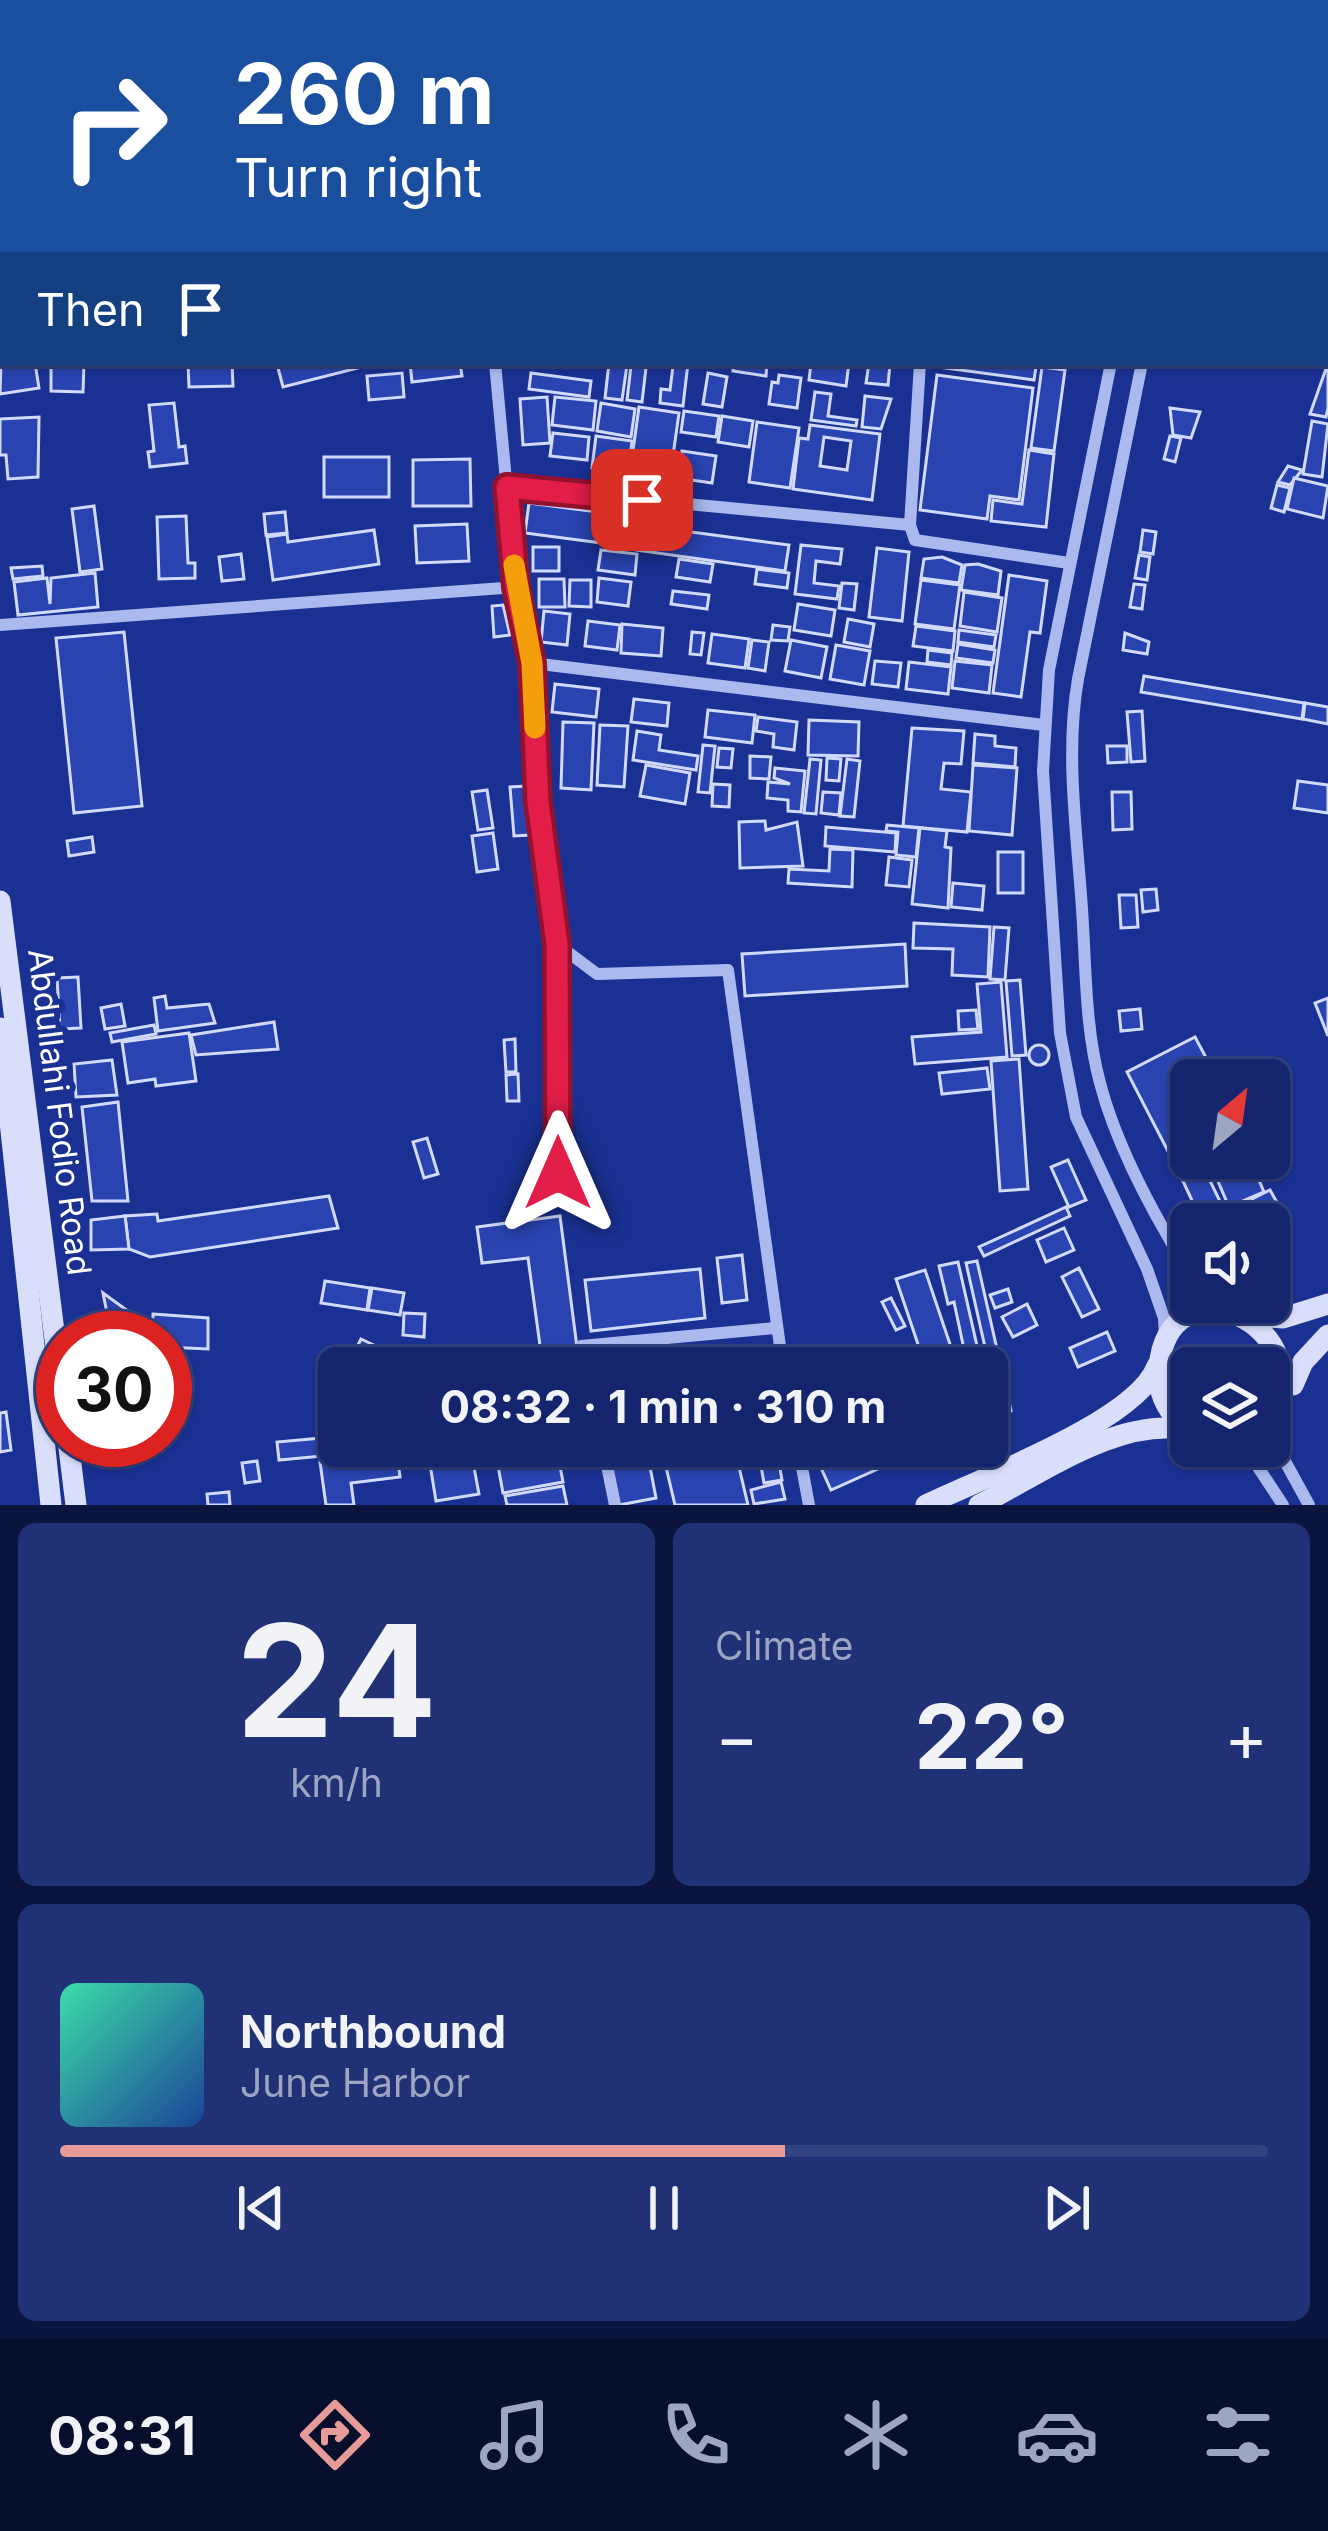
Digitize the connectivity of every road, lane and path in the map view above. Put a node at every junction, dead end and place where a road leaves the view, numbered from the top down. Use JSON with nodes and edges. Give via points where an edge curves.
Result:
{"nodes":[{"id":1,"x":495,"y":366,"type":"edge"},
{"id":2,"x":920,"y":366,"type":"edge"},
{"id":3,"x":1110,"y":366,"type":"edge"},
{"id":4,"x":1141,"y":366,"type":"edge"},
{"id":5,"x":507,"y":487,"type":"junction"},
{"id":6,"x":910,"y":525,"type":"junction"},
{"id":7,"x":1069,"y":562,"type":"junction"},
{"id":8,"x":516,"y":587,"type":"junction"},
{"id":9,"x":0,"y":625,"type":"edge"},
{"id":10,"x":532,"y":663,"type":"junction"},
{"id":11,"x":1044,"y":725,"type":"junction"},
{"id":12,"x":0,"y":902,"type":"edge"},
{"id":13,"x":557,"y":944,"type":"junction"},
{"id":14,"x":0,"y":1028,"type":"edge"},
{"id":15,"x":3,"y":1071,"type":"edge"},
{"id":16,"x":558,"y":1173,"type":"dead end"},
{"id":17,"x":1170,"y":1234,"type":"edge"},
{"id":18,"x":1328,"y":1304,"type":"edge"},
{"id":19,"x":51,"y":1311,"type":"edge"},
{"id":20,"x":1290,"y":1316,"type":"edge"},
{"id":21,"x":1189,"y":1323,"type":"edge"},
{"id":22,"x":1259,"y":1323,"type":"edge"},
{"id":23,"x":775,"y":1328,"type":"junction"},
{"id":24,"x":1328,"y":1335,"type":"edge"},
{"id":25,"x":581,"y":1347,"type":"edge"},
{"id":26,"x":779,"y":1347,"type":"edge"},
{"id":27,"x":1284,"y":1347,"type":"edge"},
{"id":28,"x":1162,"y":1353,"type":"junction"},
{"id":29,"x":1290,"y":1389,"type":"edge"},
{"id":30,"x":1170,"y":1407,"type":"edge"},
{"id":31,"x":1170,"y":1426,"type":"edge"},
{"id":32,"x":1290,"y":1466,"type":"edge"},
{"id":33,"x":71,"y":1467,"type":"edge"},
{"id":34,"x":608,"y":1467,"type":"edge"},
{"id":35,"x":802,"y":1467,"type":"edge"},
{"id":36,"x":1258,"y":1467,"type":"edge"},
{"id":37,"x":51,"y":1505,"type":"edge"},
{"id":38,"x":76,"y":1505,"type":"edge"},
{"id":39,"x":616,"y":1505,"type":"edge"},
{"id":40,"x":809,"y":1505,"type":"edge"},
{"id":41,"x":926,"y":1505,"type":"edge"},
{"id":42,"x":979,"y":1505,"type":"edge"},
{"id":43,"x":1283,"y":1505,"type":"edge"},
{"id":44,"x":1310,"y":1505,"type":"edge"}],
"edges":[{"from":1,"to":5,"type":"street"},
{"from":2,"to":6,"type":"street"},
{"from":3,"to":7,"type":"street"},
{"from":4,"to":17,"type":"street","via":[[1074,699],[1073,783],[1100,1082]]},
{"from":5,"to":6,"type":"street"},
{"from":5,"to":8,"type":"street"},
{"from":6,"to":7,"type":"street","via":[[915,540]]},
{"from":7,"to":11,"type":"street"},
{"from":8,"to":9,"type":"street"},
{"from":8,"to":10,"type":"street"},
{"from":10,"to":11,"type":"street"},
{"from":10,"to":13,"type":"street","via":[[538,802]]},
{"from":11,"to":28,"type":"street","via":[[1064,1060],[1076,1117],[1159,1301]]},
{"from":12,"to":19,"type":"main road","name":"Abdullahi Fodio Road"},
{"from":13,"to":16,"type":"street"},
{"from":13,"to":23,"type":"street","via":[[596,974],[728,970]]},
{"from":14,"to":15,"type":"main road","name":"Abdullahi Fodio Road"},
{"from":15,"to":37,"type":"main road","name":"Abdullahi Fodio Road"},
{"from":18,"to":20,"type":"main road"},
{"from":21,"to":28,"type":"main road"},
{"from":22,"to":27,"type":"main road"},
{"from":23,"to":25,"type":"street"},
{"from":23,"to":26,"type":"street"},
{"from":24,"to":29,"type":"main road"},
{"from":28,"to":30,"type":"main road"},
{"from":28,"to":41,"type":"main road","via":[[1142,1392],[1113,1412]]},
{"from":31,"to":42,"type":"main road","via":[[1130,1433]]},
{"from":32,"to":44,"type":"street"},
{"from":33,"to":38,"type":"main road"},
{"from":34,"to":39,"type":"street"},
{"from":35,"to":40,"type":"street"},
{"from":36,"to":43,"type":"street"}]}
